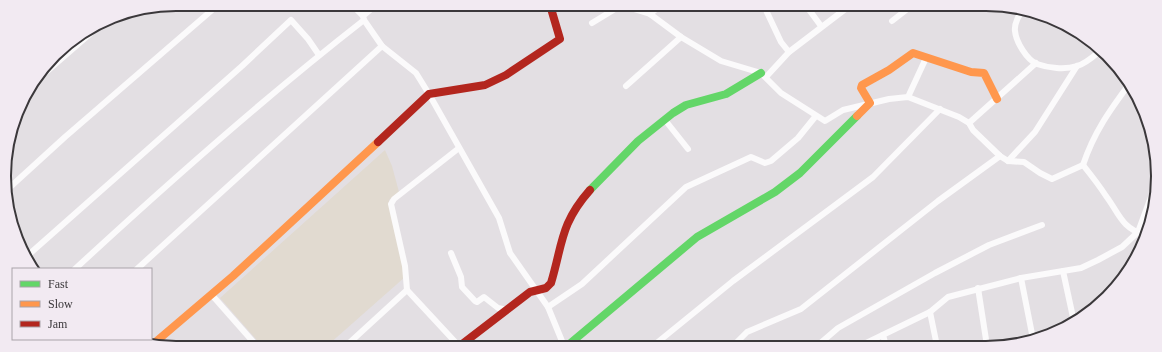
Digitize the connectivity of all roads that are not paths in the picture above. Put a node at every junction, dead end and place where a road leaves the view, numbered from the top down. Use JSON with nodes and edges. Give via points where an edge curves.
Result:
{"nodes":[{"id":1,"x":211,"y":11,"type":"edge"},
{"id":2,"x":357,"y":11,"type":"edge"},
{"id":3,"x":370,"y":11,"type":"edge"},
{"id":4,"x":552,"y":11,"type":"edge"},
{"id":5,"x":612,"y":11,"type":"edge"},
{"id":6,"x":640,"y":11,"type":"edge"},
{"id":7,"x":654,"y":11,"type":"edge"},
{"id":8,"x":766,"y":11,"type":"edge"},
{"id":9,"x":810,"y":11,"type":"edge"},
{"id":10,"x":842,"y":11,"type":"edge"},
{"id":11,"x":905,"y":11,"type":"edge"},
{"id":12,"x":650,"y":14,"type":"junction"},
{"id":13,"x":1019,"y":14,"type":"edge"},
{"id":14,"x":363,"y":18,"type":"junction"},
{"id":15,"x":892,"y":21,"type":"dead end"},
{"id":16,"x":592,"y":23,"type":"dead end"},
{"id":17,"x":821,"y":26,"type":"junction"},
{"id":18,"x":681,"y":37,"type":"junction"},
{"id":19,"x":85,"y":39,"type":"edge"},
{"id":20,"x":382,"y":46,"type":"junction"},
{"id":21,"x":789,"y":52,"type":"junction"},
{"id":22,"x":1096,"y":53,"type":"edge"},
{"id":23,"x":320,"y":55,"type":"junction"},
{"id":24,"x":926,"y":58,"type":"junction"},
{"id":25,"x":1036,"y":63,"type":"junction"},
{"id":26,"x":1077,"y":66,"type":"junction"},
{"id":27,"x":52,"y":67,"type":"edge"},
{"id":28,"x":764,"y":75,"type":"junction"},
{"id":29,"x":626,"y":86,"type":"dead end"},
{"id":30,"x":1126,"y":89,"type":"edge"},
{"id":31,"x":429,"y":94,"type":"junction"},
{"id":32,"x":908,"y":97,"type":"junction"},
{"id":33,"x":997,"y":99,"type":"junction"},
{"id":34,"x":870,"y":103,"type":"junction"},
{"id":35,"x":940,"y":109,"type":"junction"},
{"id":36,"x":816,"y":116,"type":"junction"},
{"id":37,"x":665,"y":120,"type":"junction"},
{"id":38,"x":969,"y":123,"type":"junction"},
{"id":39,"x":460,"y":148,"type":"junction"},
{"id":40,"x":688,"y":149,"type":"dead end"},
{"id":41,"x":1000,"y":156,"type":"junction"},
{"id":42,"x":1008,"y":161,"type":"junction"},
{"id":43,"x":1083,"y":165,"type":"junction"},
{"id":44,"x":11,"y":186,"type":"edge"},
{"id":45,"x":1149,"y":201,"type":"edge"},
{"id":46,"x":1042,"y":225,"type":"dead end"},
{"id":47,"x":1138,"y":232,"type":"junction"},
{"id":48,"x":30,"y":253,"type":"edge"},
{"id":49,"x":451,"y":253,"type":"dead end"},
{"id":50,"x":76,"y":268,"type":"edge"},
{"id":51,"x":138,"y":268,"type":"edge"},
{"id":52,"x":1063,"y":271,"type":"junction"},
{"id":53,"x":1021,"y":278,"type":"junction"},
{"id":54,"x":978,"y":288,"type":"junction"},
{"id":55,"x":407,"y":290,"type":"junction"},
{"id":56,"x":537,"y":290,"type":"junction"},
{"id":57,"x":211,"y":294,"type":"junction"},
{"id":58,"x":548,"y":307,"type":"junction"},
{"id":59,"x":506,"y":310,"type":"junction"},
{"id":60,"x":930,"y":312,"type":"junction"},
{"id":61,"x":1073,"y":316,"type":"edge"},
{"id":62,"x":1032,"y":334,"type":"edge"},
{"id":63,"x":883,"y":335,"type":"junction"},
{"id":64,"x":157,"y":340,"type":"edge"},
{"id":65,"x":252,"y":341,"type":"edge"},
{"id":66,"x":351,"y":341,"type":"edge"},
{"id":67,"x":454,"y":341,"type":"edge"},
{"id":68,"x":467,"y":341,"type":"edge"},
{"id":69,"x":563,"y":341,"type":"edge"},
{"id":70,"x":571,"y":341,"type":"edge"},
{"id":71,"x":659,"y":341,"type":"edge"},
{"id":72,"x":737,"y":341,"type":"edge"},
{"id":73,"x":823,"y":341,"type":"edge"},
{"id":74,"x":870,"y":341,"type":"edge"},
{"id":75,"x":885,"y":341,"type":"edge"},
{"id":76,"x":936,"y":341,"type":"edge"},
{"id":77,"x":986,"y":341,"type":"edge"}],
"edges":[{"from":1,"to":44,"type":"street"},
{"from":2,"to":14,"type":"street"},
{"from":3,"to":14,"type":"street"},
{"from":4,"to":31,"type":"street","via":[[560,39],[506,75],[485,85]]},
{"from":5,"to":16,"type":"street"},
{"from":6,"to":12,"type":"street"},
{"from":7,"to":12,"type":"street"},
{"from":8,"to":21,"type":"street","via":[[781,42]]},
{"from":9,"to":17,"type":"street"},
{"from":10,"to":17,"type":"street"},
{"from":11,"to":15,"type":"street"},
{"from":12,"to":18,"type":"street"},
{"from":13,"to":25,"type":"street","via":[[1014,30],[1018,42],[1028,57]]},
{"from":14,"to":20,"type":"street"},
{"from":14,"to":23,"type":"street"},
{"from":17,"to":21,"type":"street"},
{"from":18,"to":28,"type":"street","via":[[721,61]]},
{"from":18,"to":29,"type":"street"},
{"from":19,"to":27,"type":"street"},
{"from":20,"to":31,"type":"street","via":[[416,73]]},
{"from":20,"to":51,"type":"street"},
{"from":21,"to":28,"type":"street"},
{"from":22,"to":26,"type":"street"},
{"from":23,"to":48,"type":"street","via":[[291,20]]},
{"from":23,"to":50,"type":"street"},
{"from":24,"to":32,"type":"street"},
{"from":24,"to":33,"type":"street","via":[[971,72],[984,73]]},
{"from":24,"to":34,"type":"street","via":[[913,53],[862,85],[861,88]]},
{"from":25,"to":26,"type":"street","via":[[1056,68]]},
{"from":25,"to":33,"type":"street"},
{"from":26,"to":42,"type":"street","via":[[1034,132]]},
{"from":28,"to":36,"type":"street","via":[[781,93]]},
{"from":28,"to":37,"type":"street","via":[[713,99],[686,105]]},
{"from":30,"to":43,"type":"street","via":[[1102,120]]},
{"from":31,"to":39,"type":"street"},
{"from":31,"to":57,"type":"street"},
{"from":32,"to":34,"type":"street"},
{"from":32,"to":35,"type":"street"},
{"from":33,"to":38,"type":"street"},
{"from":34,"to":36,"type":"street","via":[[844,110],[825,121]]},
{"from":34,"to":70,"type":"street","via":[[800,173],[775,192],[697,237]]},
{"from":35,"to":38,"type":"street"},
{"from":35,"to":71,"type":"street","via":[[873,177],[733,281]]},
{"from":36,"to":58,"type":"street","via":[[798,138],[771,161],[765,163],[751,157],[686,187],[582,284]]},
{"from":37,"to":40,"type":"street"},
{"from":37,"to":56,"type":"street","via":[[606,172],[575,207],[565,225],[551,283],[546,288]]},
{"from":38,"to":41,"type":"street"},
{"from":39,"to":55,"type":"street","via":[[391,204],[405,266]]},
{"from":39,"to":56,"type":"street","via":[[498,218],[510,253]]},
{"from":41,"to":42,"type":"street"},
{"from":41,"to":72,"type":"street","via":[[938,201],[801,309],[747,332]]},
{"from":42,"to":43,"type":"street","via":[[1024,162],[1052,179]]},
{"from":43,"to":47,"type":"street","via":[[1108,197],[1117,216]]},
{"from":45,"to":47,"type":"street"},
{"from":46,"to":73,"type":"street","via":[[989,245],[935,273],[838,328]]},
{"from":47,"to":52,"type":"street","via":[[1122,247],[1098,260],[1081,268]]},
{"from":49,"to":59,"type":"street","via":[[461,277],[462,287],[475,301],[484,297],[498,308]]},
{"from":52,"to":53,"type":"street"},
{"from":52,"to":61,"type":"street"},
{"from":53,"to":54,"type":"street"},
{"from":53,"to":62,"type":"street"},
{"from":54,"to":60,"type":"street","via":[[948,297]]},
{"from":54,"to":77,"type":"street"},
{"from":55,"to":66,"type":"street"},
{"from":55,"to":67,"type":"street"},
{"from":56,"to":58,"type":"street"},
{"from":56,"to":59,"type":"street","via":[[530,292]]},
{"from":57,"to":64,"type":"street"},
{"from":57,"to":65,"type":"street"},
{"from":58,"to":69,"type":"street"},
{"from":59,"to":68,"type":"street"},
{"from":60,"to":63,"type":"street"},
{"from":60,"to":76,"type":"street"},
{"from":63,"to":74,"type":"street"},
{"from":63,"to":75,"type":"street"}]}
